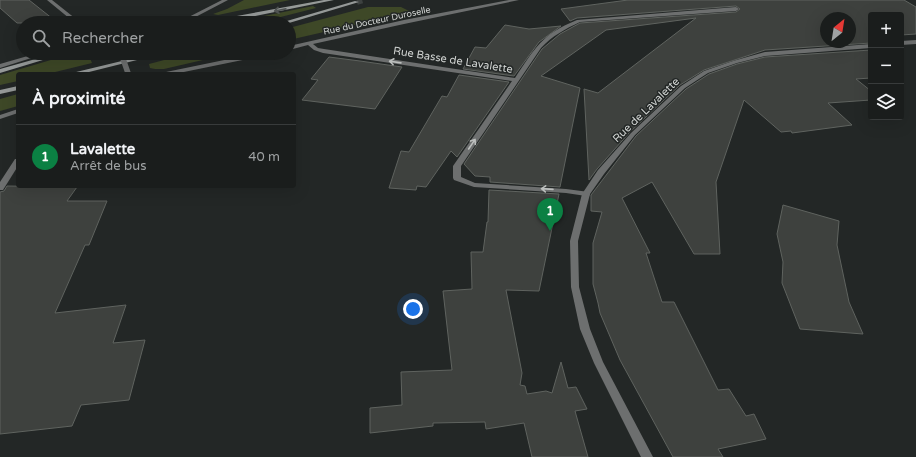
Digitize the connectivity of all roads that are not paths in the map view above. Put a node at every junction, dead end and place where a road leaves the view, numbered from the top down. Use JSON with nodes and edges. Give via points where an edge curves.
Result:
{"nodes":[{"id":1,"x":49,"y":0,"type":"edge"},
{"id":2,"x":226,"y":0,"type":"edge"},
{"id":3,"x":332,"y":0,"type":"edge"},
{"id":4,"x":517,"y":0,"type":"edge"},
{"id":5,"x":357,"y":2,"type":"dead end"},
{"id":6,"x":736,"y":9,"type":"dead end"},
{"id":7,"x":69,"y":16,"type":"edge"},
{"id":8,"x":195,"y":16,"type":"edge"},
{"id":9,"x":247,"y":16,"type":"edge"},
{"id":10,"x":296,"y":19,"type":"edge"},
{"id":11,"x":916,"y":42,"type":"edge"},
{"id":12,"x":904,"y":43,"type":"edge"},
{"id":13,"x":310,"y":44,"type":"junction"},
{"id":14,"x":868,"y":46,"type":"edge"},
{"id":15,"x":296,"y":47,"type":"edge"},
{"id":16,"x":20,"y":60,"type":"edge"},
{"id":17,"x":39,"y":60,"type":"edge"},
{"id":18,"x":123,"y":60,"type":"edge"},
{"id":19,"x":133,"y":60,"type":"edge"},
{"id":20,"x":233,"y":60,"type":"edge"},
{"id":21,"x":0,"y":66,"type":"edge"},
{"id":22,"x":0,"y":71,"type":"edge"},
{"id":23,"x":82,"y":72,"type":"edge"},
{"id":24,"x":128,"y":72,"type":"edge"},
{"id":25,"x":176,"y":72,"type":"edge"},
{"id":26,"x":516,"y":80,"type":"junction"},
{"id":27,"x":16,"y":88,"type":"edge"},
{"id":28,"x":0,"y":92,"type":"edge"},
{"id":29,"x":16,"y":112,"type":"edge"},
{"id":30,"x":16,"y":117,"type":"edge"},
{"id":31,"x":0,"y":118,"type":"edge"},
{"id":32,"x":16,"y":164,"type":"edge"},
{"id":33,"x":0,"y":188,"type":"edge"},
{"id":34,"x":586,"y":194,"type":"junction"},
{"id":35,"x":647,"y":457,"type":"edge"}],
"edges":[{"from":1,"to":7,"type":"street"},
{"from":2,"to":8,"type":"street"},
{"from":3,"to":9,"type":"main road","one_way":true},
{"from":4,"to":13,"type":"street","name":"Rue du Docteur Duroselle"},
{"from":5,"to":10,"type":"main road"},
{"from":6,"to":26,"type":"street","via":[[580,21],[546,37]]},
{"from":11,"to":12,"type":"street"},
{"from":13,"to":15,"type":"street"},
{"from":26,"to":13,"type":"street","name":"Rue Basse de Lavalette","one_way":true,"via":[[323,51]]},
{"from":14,"to":34,"type":"street","name":"Rue de Lavalette","via":[[765,54],[706,72],[683,87],[633,134]]},
{"from":16,"to":21,"type":"street"},
{"from":17,"to":22,"type":"main road"},
{"from":18,"to":24,"type":"street","bridge":true},
{"from":19,"to":23,"type":"main road"},
{"from":20,"to":25,"type":"street"},
{"from":34,"to":26,"type":"street","name":"Rue Basse de Lavalette","one_way":true,"via":[[474,185],[457,178],[457,166]]},
{"from":27,"to":28,"type":"main road"},
{"from":29,"to":31,"type":"street"},
{"from":30,"to":31,"type":"street"},
{"from":32,"to":33,"type":"street"},
{"from":34,"to":35,"type":"street","name":"Rue de Lavalette","via":[[574,241],[575,287],[585,329],[593,349]]}]}
